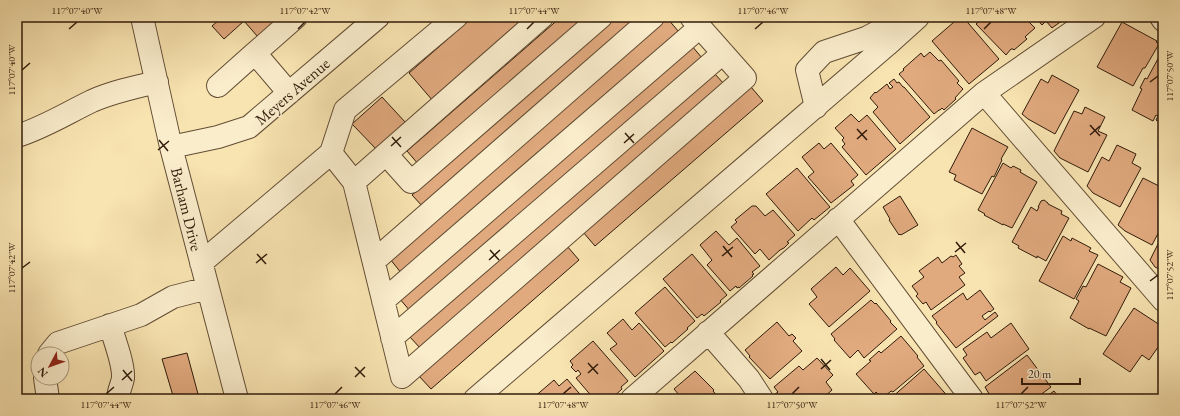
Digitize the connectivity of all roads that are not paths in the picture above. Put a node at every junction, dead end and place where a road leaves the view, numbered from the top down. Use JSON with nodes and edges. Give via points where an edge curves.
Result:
{"nodes":[{"id":1,"x":142,"y":17,"type":"edge"},
{"id":2,"x":296,"y":17,"type":"edge"},
{"id":3,"x":378,"y":17,"type":"edge"},
{"id":4,"x":456,"y":17,"type":"edge"},
{"id":5,"x":542,"y":17,"type":"edge"},
{"id":6,"x":601,"y":17,"type":"edge"},
{"id":7,"x":653,"y":17,"type":"edge"},
{"id":8,"x":910,"y":17,"type":"edge"},
{"id":9,"x":918,"y":17,"type":"edge"},
{"id":10,"x":1094,"y":17,"type":"edge"},
{"id":11,"x":1160,"y":17,"type":"edge"},
{"id":12,"x":1163,"y":20,"type":"edge"},
{"id":13,"x":696,"y":22,"type":"edge"},
{"id":14,"x":843,"y":46,"type":"junction"},
{"id":15,"x":255,"y":53,"type":"junction"},
{"id":16,"x":723,"y":53,"type":"junction"},
{"id":17,"x":859,"y":69,"type":"junction"},
{"id":18,"x":157,"y":82,"type":"junction"},
{"id":19,"x":218,"y":86,"type":"dead end"},
{"id":20,"x":289,"y":93,"type":"junction"},
{"id":21,"x":984,"y":93,"type":"junction"},
{"id":22,"x":816,"y":107,"type":"junction"},
{"id":23,"x":17,"y":136,"type":"edge"},
{"id":24,"x":172,"y":147,"type":"junction"},
{"id":25,"x":331,"y":153,"type":"junction"},
{"id":26,"x":386,"y":154,"type":"junction"},
{"id":27,"x":354,"y":182,"type":"junction"},
{"id":28,"x":838,"y":219,"type":"junction"},
{"id":29,"x":374,"y":261,"type":"junction"},
{"id":30,"x":201,"y":263,"type":"junction"},
{"id":31,"x":208,"y":288,"type":"junction"},
{"id":32,"x":1163,"y":300,"type":"edge"},
{"id":33,"x":383,"y":301,"type":"junction"},
{"id":34,"x":110,"y":325,"type":"junction"},
{"id":35,"x":708,"y":332,"type":"junction"},
{"id":36,"x":392,"y":338,"type":"junction"},
{"id":37,"x":55,"y":346,"type":"edge"},
{"id":38,"x":46,"y":386,"type":"edge"},
{"id":39,"x":48,"y":399,"type":"edge"},
{"id":40,"x":118,"y":399,"type":"edge"},
{"id":41,"x":237,"y":399,"type":"edge"},
{"id":42,"x":475,"y":399,"type":"edge"},
{"id":43,"x":632,"y":399,"type":"edge"},
{"id":44,"x":762,"y":399,"type":"edge"},
{"id":45,"x":972,"y":399,"type":"edge"}],
"edges":[{"from":1,"to":18,"type":"street","name":"Barham Drive"},
{"from":2,"to":15,"type":"street"},
{"from":3,"to":20,"type":"street","name":"Meyers Avenue"},
{"from":4,"to":25,"type":"street","via":[[345,110]]},
{"from":5,"to":26,"type":"street"},
{"from":6,"to":26,"type":"street","via":[[411,182]]},
{"from":7,"to":29,"type":"street"},
{"from":8,"to":14,"type":"street"},
{"from":9,"to":17,"type":"street"},
{"from":10,"to":21,"type":"street"},
{"from":11,"to":12,"type":"street"},
{"from":13,"to":16,"type":"street"},
{"from":13,"to":33,"type":"street"},
{"from":14,"to":17,"type":"street"},
{"from":14,"to":22,"type":"street","via":[[824,52],[807,70]]},
{"from":15,"to":19,"type":"street"},
{"from":15,"to":20,"type":"street"},
{"from":16,"to":36,"type":"street"},
{"from":16,"to":36,"type":"street","via":[[745,78],[402,377]]},
{"from":17,"to":22,"type":"street"},
{"from":18,"to":23,"type":"street","via":[[128,88],[93,100]]},
{"from":18,"to":24,"type":"street","name":"Barham Drive"},
{"from":20,"to":24,"type":"street","name":"Meyers Avenue","via":[[249,128],[218,138]]},
{"from":21,"to":28,"type":"street"},
{"from":21,"to":32,"type":"street"},
{"from":22,"to":42,"type":"street"},
{"from":24,"to":30,"type":"street","name":"Barham Drive"},
{"from":25,"to":27,"type":"street"},
{"from":25,"to":30,"type":"street"},
{"from":26,"to":27,"type":"street"},
{"from":27,"to":29,"type":"street"},
{"from":28,"to":35,"type":"street"},
{"from":28,"to":45,"type":"street"},
{"from":29,"to":33,"type":"street"},
{"from":30,"to":31,"type":"street","name":"Barham Drive"},
{"from":31,"to":34,"type":"street","via":[[173,297],[141,314]]},
{"from":31,"to":41,"type":"street","name":"Barham Drive"},
{"from":33,"to":36,"type":"street"},
{"from":34,"to":37,"type":"street","via":[[58,342]]},
{"from":34,"to":40,"type":"street","via":[[122,367],[123,378]]},
{"from":35,"to":43,"type":"street"},
{"from":35,"to":44,"type":"street","via":[[749,379]]},
{"from":38,"to":39,"type":"street"}]}
